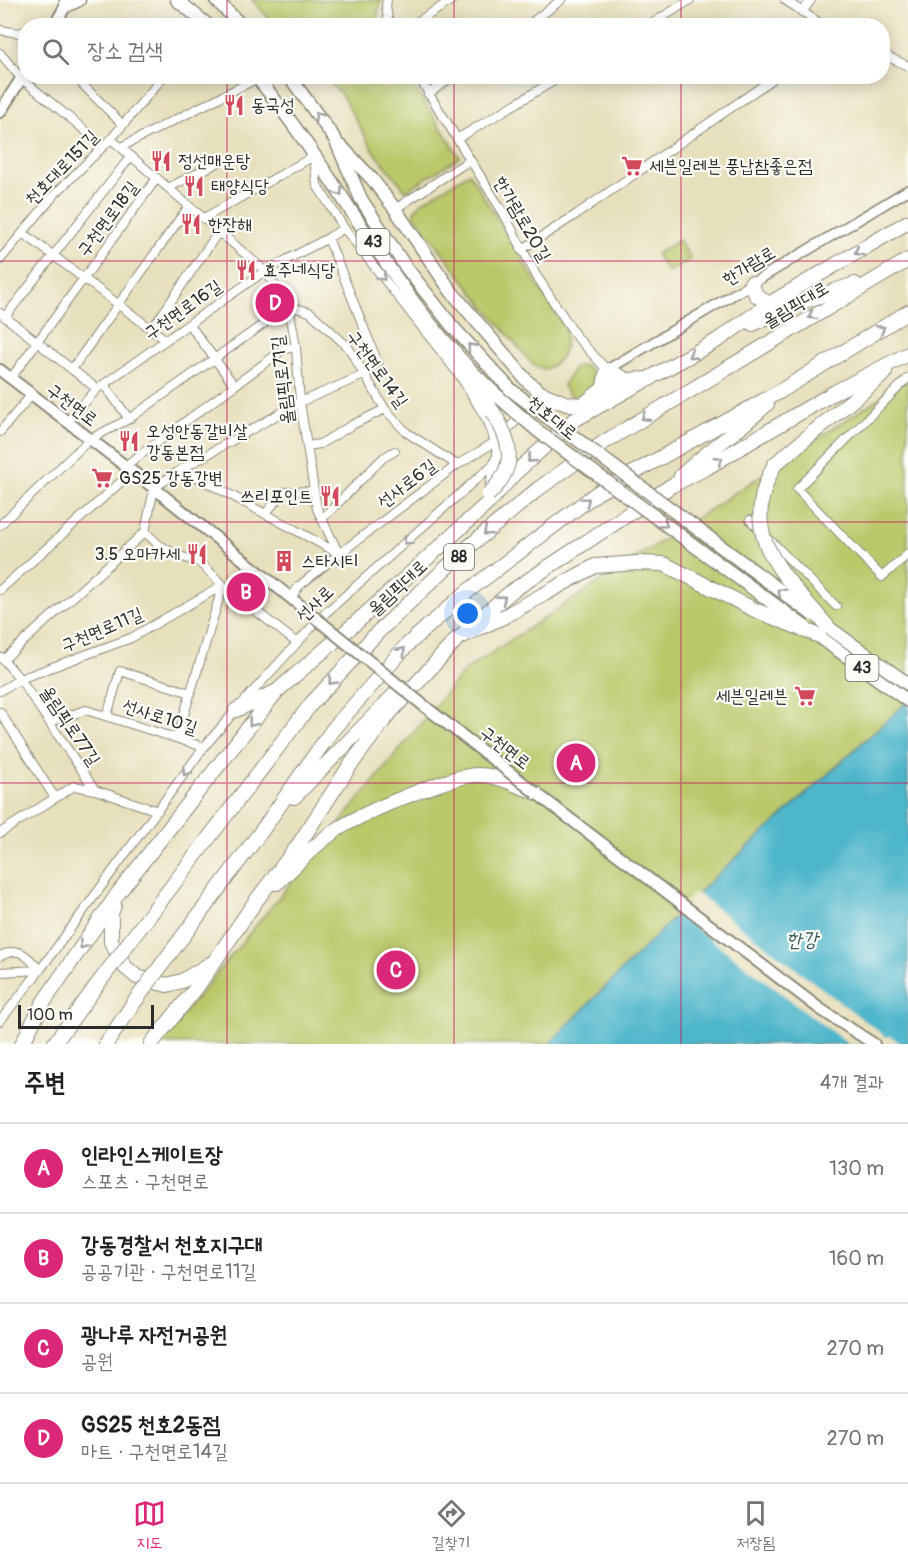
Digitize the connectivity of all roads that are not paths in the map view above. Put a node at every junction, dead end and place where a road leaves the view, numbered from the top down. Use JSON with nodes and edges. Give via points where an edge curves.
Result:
{"nodes":[{"id":1,"x":79,"y":0,"type":"edge"},
{"id":2,"x":177,"y":0,"type":"edge"},
{"id":3,"x":387,"y":0,"type":"edge"},
{"id":4,"x":452,"y":0,"type":"edge"},
{"id":5,"x":561,"y":0,"type":"edge"},
{"id":6,"x":690,"y":0,"type":"edge"},
{"id":7,"x":784,"y":0,"type":"edge"},
{"id":8,"x":811,"y":0,"type":"edge"},
{"id":9,"x":67,"y":2,"type":"edge"},
{"id":10,"x":222,"y":2,"type":"edge"},
{"id":11,"x":802,"y":12,"type":"junction"},
{"id":12,"x":57,"y":18,"type":"edge"},
{"id":13,"x":199,"y":18,"type":"edge"},
{"id":14,"x":235,"y":18,"type":"edge"},
{"id":15,"x":388,"y":18,"type":"edge"},
{"id":16,"x":424,"y":18,"type":"edge"},
{"id":17,"x":537,"y":18,"type":"edge"},
{"id":18,"x":661,"y":18,"type":"edge"},
{"id":19,"x":811,"y":18,"type":"edge"},
{"id":20,"x":0,"y":30,"type":"edge"},
{"id":21,"x":18,"y":33,"type":"edge"},
{"id":22,"x":0,"y":53,"type":"edge"},
{"id":23,"x":890,"y":58,"type":"edge"},
{"id":24,"x":908,"y":66,"type":"edge"},
{"id":25,"x":18,"y":70,"type":"edge"},
{"id":26,"x":18,"y":83,"type":"edge"},
{"id":27,"x":33,"y":84,"type":"edge"},
{"id":28,"x":82,"y":84,"type":"edge"},
{"id":29,"x":157,"y":84,"type":"edge"},
{"id":30,"x":243,"y":84,"type":"edge"},
{"id":31,"x":262,"y":84,"type":"edge"},
{"id":32,"x":295,"y":84,"type":"edge"},
{"id":33,"x":422,"y":84,"type":"edge"},
{"id":34,"x":442,"y":84,"type":"edge"},
{"id":35,"x":549,"y":84,"type":"edge"},
{"id":36,"x":765,"y":84,"type":"edge"},
{"id":37,"x":428,"y":94,"type":"junction"},
{"id":38,"x":0,"y":112,"type":"edge"},
{"id":39,"x":123,"y":125,"type":"junction"},
{"id":40,"x":111,"y":139,"type":"junction"},
{"id":41,"x":335,"y":139,"type":"junction"},
{"id":42,"x":457,"y":139,"type":"junction"},
{"id":43,"x":104,"y":146,"type":"junction"},
{"id":44,"x":121,"y":147,"type":"junction"},
{"id":45,"x":131,"y":156,"type":"junction"},
{"id":46,"x":314,"y":156,"type":"junction"},
{"id":47,"x":225,"y":159,"type":"dead end"},
{"id":48,"x":470,"y":160,"type":"junction"},
{"id":49,"x":157,"y":178,"type":"junction"},
{"id":50,"x":168,"y":188,"type":"junction"},
{"id":51,"x":908,"y":190,"type":"edge"},
{"id":52,"x":189,"y":206,"type":"junction"},
{"id":53,"x":395,"y":209,"type":"junction"},
{"id":54,"x":204,"y":218,"type":"junction"},
{"id":55,"x":908,"y":222,"type":"edge"},
{"id":56,"x":344,"y":228,"type":"junction"},
{"id":57,"x":219,"y":231,"type":"junction"},
{"id":58,"x":23,"y":233,"type":"junction"},
{"id":59,"x":328,"y":238,"type":"junction"},
{"id":60,"x":522,"y":250,"type":"junction"},
{"id":61,"x":52,"y":255,"type":"junction"},
{"id":62,"x":0,"y":260,"type":"edge"},
{"id":63,"x":908,"y":260,"type":"edge"},
{"id":64,"x":265,"y":271,"type":"junction"},
{"id":65,"x":880,"y":275,"type":"junction"},
{"id":66,"x":83,"y":278,"type":"junction"},
{"id":67,"x":751,"y":283,"type":"junction"},
{"id":68,"x":117,"y":304,"type":"junction"},
{"id":69,"x":769,"y":304,"type":"junction"},
{"id":70,"x":289,"y":306,"type":"junction"},
{"id":71,"x":908,"y":312,"type":"edge"},
{"id":72,"x":2,"y":315,"type":"edge"},
{"id":73,"x":189,"y":324,"type":"junction"},
{"id":74,"x":152,"y":329,"type":"junction"},
{"id":75,"x":166,"y":340,"type":"junction"},
{"id":76,"x":718,"y":340,"type":"junction"},
{"id":77,"x":36,"y":342,"type":"junction"},
{"id":78,"x":296,"y":347,"type":"junction"},
{"id":79,"x":452,"y":349,"type":"junction"},
{"id":80,"x":907,"y":355,"type":"edge"},
{"id":81,"x":213,"y":358,"type":"junction"},
{"id":82,"x":72,"y":369,"type":"junction"},
{"id":83,"x":0,"y":370,"type":"edge"},
{"id":84,"x":607,"y":370,"type":"junction"},
{"id":85,"x":364,"y":375,"type":"junction"},
{"id":86,"x":11,"y":378,"type":"junction"},
{"id":87,"x":908,"y":378,"type":"edge"},
{"id":88,"x":625,"y":379,"type":"junction"},
{"id":89,"x":652,"y":379,"type":"junction"},
{"id":90,"x":234,"y":385,"type":"junction"},
{"id":91,"x":101,"y":386,"type":"junction"},
{"id":92,"x":604,"y":386,"type":"junction"},
{"id":93,"x":779,"y":392,"type":"junction"},
{"id":94,"x":32,"y":394,"type":"junction"},
{"id":95,"x":543,"y":394,"type":"junction"},
{"id":96,"x":300,"y":402,"type":"junction"},
{"id":97,"x":583,"y":405,"type":"junction"},
{"id":98,"x":385,"y":409,"type":"junction"},
{"id":99,"x":129,"y":418,"type":"junction"},
{"id":100,"x":574,"y":420,"type":"junction"},
{"id":101,"x":67,"y":422,"type":"junction"},
{"id":102,"x":0,"y":432,"type":"edge"},
{"id":103,"x":90,"y":439,"type":"junction"},
{"id":104,"x":495,"y":442,"type":"junction"},
{"id":105,"x":307,"y":446,"type":"junction"},
{"id":106,"x":395,"y":451,"type":"dead end"},
{"id":107,"x":498,"y":460,"type":"junction"},
{"id":108,"x":457,"y":465,"type":"junction"},
{"id":109,"x":129,"y":469,"type":"junction"},
{"id":110,"x":182,"y":469,"type":"junction"},
{"id":111,"x":671,"y":486,"type":"junction"},
{"id":112,"x":154,"y":488,"type":"junction"},
{"id":113,"x":314,"y":491,"type":"junction"},
{"id":114,"x":488,"y":498,"type":"junction"},
{"id":115,"x":265,"y":514,"type":"junction"},
{"id":116,"x":322,"y":519,"type":"junction"},
{"id":117,"x":750,"y":520,"type":"dead end"},
{"id":118,"x":0,"y":525,"type":"edge"},
{"id":119,"x":144,"y":532,"type":"junction"},
{"id":120,"x":339,"y":554,"type":"junction"},
{"id":121,"x":908,"y":554,"type":"edge"},
{"id":122,"x":223,"y":585,"type":"junction"},
{"id":123,"x":0,"y":590,"type":"edge"},
{"id":124,"x":291,"y":598,"type":"junction"},
{"id":125,"x":836,"y":606,"type":"dead end"},
{"id":126,"x":828,"y":627,"type":"junction"},
{"id":127,"x":817,"y":635,"type":"junction"},
{"id":128,"x":454,"y":642,"type":"junction"},
{"id":129,"x":297,"y":643,"type":"junction"},
{"id":130,"x":2,"y":658,"type":"edge"},
{"id":131,"x":20,"y":679,"type":"junction"},
{"id":132,"x":908,"y":684,"type":"edge"},
{"id":133,"x":0,"y":691,"type":"edge"},
{"id":134,"x":277,"y":691,"type":"junction"},
{"id":135,"x":190,"y":693,"type":"junction"},
{"id":136,"x":908,"y":701,"type":"edge"},
{"id":137,"x":236,"y":710,"type":"junction"},
{"id":138,"x":0,"y":712,"type":"edge"},
{"id":139,"x":107,"y":716,"type":"junction"},
{"id":140,"x":50,"y":722,"type":"junction"},
{"id":141,"x":177,"y":738,"type":"junction"},
{"id":142,"x":204,"y":747,"type":"junction"},
{"id":143,"x":95,"y":790,"type":"junction"},
{"id":144,"x":536,"y":792,"type":"junction"},
{"id":145,"x":55,"y":798,"type":"junction"},
{"id":146,"x":158,"y":811,"type":"junction"},
{"id":147,"x":263,"y":829,"type":"junction"},
{"id":148,"x":0,"y":832,"type":"edge"},
{"id":149,"x":120,"y":892,"type":"junction"},
{"id":150,"x":255,"y":902,"type":"junction"},
{"id":151,"x":0,"y":956,"type":"edge"},
{"id":152,"x":217,"y":958,"type":"junction"},
{"id":153,"x":40,"y":970,"type":"junction"},
{"id":154,"x":0,"y":972,"type":"edge"},
{"id":155,"x":0,"y":1021,"type":"edge"},
{"id":156,"x":21,"y":1044,"type":"edge"},
{"id":157,"x":54,"y":1044,"type":"edge"},
{"id":158,"x":106,"y":1044,"type":"edge"},
{"id":159,"x":151,"y":1044,"type":"edge"},
{"id":160,"x":874,"y":1044,"type":"edge"}],
"edges":[{"from":1,"to":9,"type":"main road"},
{"from":2,"to":13,"type":"main road"},
{"from":3,"to":15,"type":"street"},
{"from":4,"to":16,"type":"street"},
{"from":5,"to":17,"type":"street"},
{"from":6,"to":18,"type":"street"},
{"from":7,"to":11,"type":"street"},
{"from":8,"to":11,"type":"street"},
{"from":9,"to":12,"type":"main road"},
{"from":10,"to":14,"type":"main road"},
{"from":11,"to":19,"type":"street"},
{"from":20,"to":21,"type":"street"},
{"from":22,"to":25,"type":"street"},
{"from":23,"to":24,"type":"street"},
{"from":26,"to":38,"type":"main road"},
{"from":27,"to":43,"type":"street"},
{"from":28,"to":39,"type":"street","name":"천호대로151길"},
{"from":29,"to":39,"type":"street","name":"천호대로151길"},
{"from":30,"to":44,"type":"street","name":"천호대로"},
{"from":31,"to":46,"type":"main road","name":"천호대로","number":"43"},
{"from":41,"to":32,"type":"main road","name":"천호대로","number":"43","one_way":true},
{"from":33,"to":37,"type":"street","name":"한가람로20길"},
{"from":34,"to":37,"type":"street"},
{"from":35,"to":42,"type":"street"},
{"from":36,"to":60,"type":"street"},
{"from":37,"to":42,"type":"street","name":"한가람로20길"},
{"from":39,"to":40,"type":"street","name":"천호대로151길"},
{"from":40,"to":43,"type":"street","name":"천호대로151길"},
{"from":40,"to":44,"type":"street","name":"올림픽로71길"},
{"from":41,"to":53,"type":"main road"},
{"from":126,"to":41,"type":"main road","name":"천호대로","number":"43","one_way":true,"bridge":true,"via":[[511,390],[452,326],[405,266],[361,199]]},
{"from":42,"to":48,"type":"street","name":"한가람로20길"},
{"from":43,"to":58,"type":"street","name":"천호대로151길","via":[[55,194]]},
{"from":44,"to":45,"type":"street","name":"올림픽로71길"},
{"from":45,"to":49,"type":"street","name":"올림픽로71길"},
{"from":45,"to":61,"type":"street"},
{"from":46,"to":54,"type":"street"},
{"from":46,"to":56,"type":"street","via":[[317,185]]},
{"from":46,"to":79,"type":"main road","name":"천호대로","number":"43","one_way":true,"via":[[393,272]]},
{"from":47,"to":50,"type":"street"},
{"from":48,"to":53,"type":"street"},
{"from":48,"to":60,"type":"street","name":"한가람로20길"},
{"from":49,"to":50,"type":"street","name":"올림픽로71길"},
{"from":49,"to":66,"type":"street","name":"구천면로18길"},
{"from":50,"to":52,"type":"street","name":"올림픽로71길"},
{"from":51,"to":67,"type":"street","name":"한가람로"},
{"from":52,"to":54,"type":"street","name":"올림픽로71길"},
{"from":52,"to":68,"type":"street"},
{"from":53,"to":95,"type":"main road","via":[[452,291],[528,382]]},
{"from":54,"to":57,"type":"street","name":"올림픽로71길"},
{"from":55,"to":69,"type":"highway","one_way":true},
{"from":56,"to":59,"type":"street","name":"구천면로16길"},
{"from":56,"to":104,"type":"street","one_way":true,"via":[[460,376],[488,422]]},
{"from":57,"to":64,"type":"street","name":"올림픽로71길"},
{"from":57,"to":74,"type":"street"},
{"from":58,"to":61,"type":"street","name":"천호대로151길"},
{"from":58,"to":62,"type":"street","name":"천호대로151길"},
{"from":59,"to":64,"type":"street","name":"구천면로16길"},
{"from":59,"to":85,"type":"street","via":[[378,363]]},
{"from":60,"to":84,"type":"street","name":"한가람로20길","via":[[576,336]]},
{"from":61,"to":66,"type":"street","name":"구천면로18길"},
{"from":61,"to":72,"type":"street"},
{"from":63,"to":65,"type":"highway","name":"올림픽대로","number":"88"},
{"from":64,"to":70,"type":"street","name":"올림픽로71길"},
{"from":64,"to":73,"type":"street","name":"구천면로16길"},
{"from":65,"to":76,"type":"highway","via":[[792,305]]},
{"from":65,"to":157,"type":"highway","name":"올림픽대로","number":"88","one_way":true,"bridge":true,"via":[[606,441],[538,489],[379,630],[310,704]]},
{"from":66,"to":68,"type":"street","name":"구천면로18길"},
{"from":66,"to":77,"type":"street","name":"구천면로18길"},
{"from":67,"to":69,"type":"highway","via":[[756,295]]},
{"from":67,"to":84,"type":"street","name":"한가람로"},
{"from":68,"to":74,"type":"street","name":"구천면로18길"},
{"from":68,"to":82,"type":"street"},
{"from":69,"to":76,"type":"highway"},
{"from":70,"to":78,"type":"street","name":"올림픽로71길"},
{"from":70,"to":81,"type":"street"},
{"from":70,"to":85,"type":"street","name":"구천면로14길","via":[[310,312],[348,347]]},
{"from":93,"to":71,"type":"highway","number":"88","one_way":true},
{"from":72,"to":77,"type":"street"},
{"from":73,"to":75,"type":"street","name":"구천면로16길"},
{"from":73,"to":81,"type":"street"},
{"from":74,"to":75,"type":"street","name":"구천면로18길"},
{"from":75,"to":91,"type":"street","name":"구천면로16길"},
{"from":76,"to":89,"type":"highway","one_way":true},
{"from":77,"to":82,"type":"street"},
{"from":77,"to":86,"type":"street","name":"구천면로18길"},
{"from":78,"to":90,"type":"street","via":[[284,349]]},
{"from":78,"to":96,"type":"street","name":"올림픽로71길"},
{"from":79,"to":114,"type":"highway","bridge":true,"via":[[505,432],[509,447],[505,475]]},
{"from":79,"to":127,"type":"main road","name":"천호대로","number":"43","one_way":true,"bridge":true,"via":[[547,438]]},
{"from":111,"to":80,"type":"highway","one_way":true},
{"from":80,"to":126,"type":"highway","bridge":true,"via":[[775,464],[765,482],[759,503],[760,523],[770,554]]},
{"from":81,"to":90,"type":"street"},
{"from":81,"to":99,"type":"street"},
{"from":82,"to":91,"type":"street"},
{"from":83,"to":86,"type":"main road","name":"구천면로"},
{"from":84,"to":88,"type":"highway"},
{"from":84,"to":92,"type":"highway"},
{"from":85,"to":96,"type":"street"},
{"from":85,"to":98,"type":"street","name":"구천면로14길"},
{"from":86,"to":94,"type":"main road","name":"구천면로"},
{"from":87,"to":121,"type":"street","via":[[797,489],[882,577]]},
{"from":88,"to":89,"type":"highway"},
{"from":88,"to":92,"type":"highway"},
{"from":89,"to":100,"type":"highway"},
{"from":90,"to":109,"type":"street"},
{"from":91,"to":99,"type":"street"},
{"from":91,"to":101,"type":"street","name":"구천면로16길"},
{"from":92,"to":97,"type":"highway"},
{"from":93,"to":111,"type":"highway"},
{"from":147,"to":93,"type":"highway","number":"88","one_way":true,"via":[[333,729],[407,645],[468,591],[597,493]]},
{"from":94,"to":101,"type":"main road","name":"구천면로"},
{"from":94,"to":102,"type":"street"},
{"from":95,"to":97,"type":"highway","via":[[567,404]]},
{"from":95,"to":104,"type":"street","name":"선사로6길"},
{"from":96,"to":105,"type":"street","name":"올림픽로71길"},
{"from":96,"to":110,"type":"street"},
{"from":97,"to":100,"type":"highway"},
{"from":98,"to":105,"type":"street","name":"올림픽로71길","via":[[320,444]]},
{"from":98,"to":108,"type":"street","name":"구천면로14길","via":[[406,432]]},
{"from":99,"to":103,"type":"street"},
{"from":100,"to":114,"type":"highway","one_way":true},
{"from":101,"to":103,"type":"main road","name":"구천면로"},
{"from":103,"to":109,"type":"main road","name":"구천면로"},
{"from":103,"to":118,"type":"street"},
{"from":104,"to":107,"type":"street"},
{"from":104,"to":108,"type":"street","name":"선사로6길"},
{"from":105,"to":113,"type":"street","name":"올림픽로71길"},
{"from":106,"to":116,"type":"street","via":[[383,458]]},
{"from":107,"to":114,"type":"highway"},
{"from":107,"to":129,"type":"street","name":"선사로","one_way":true,"via":[[320,618]]},
{"from":108,"to":120,"type":"street","name":"선사로6길"},
{"from":109,"to":112,"type":"main road","name":"구천면로"},
{"from":109,"to":123,"type":"street"},
{"from":110,"to":112,"type":"street"},
{"from":110,"to":115,"type":"street"},
{"from":128,"to":111,"type":"highway","one_way":true,"via":[[512,591]]},
{"from":112,"to":119,"type":"street"},
{"from":112,"to":124,"type":"main road","name":"구천면로"},
{"from":113,"to":115,"type":"street","via":[[284,492]]},
{"from":113,"to":116,"type":"street","name":"올림픽로71길"},
{"from":114,"to":134,"type":"highway","via":[[348,619],[325,648]]},
{"from":115,"to":120,"type":"street"},
{"from":116,"to":120,"type":"street","name":"올림픽로71길"},
{"from":117,"to":125,"type":"street"},
{"from":119,"to":122,"type":"street","via":[[176,555],[199,562]]},
{"from":119,"to":130,"type":"street","name":"구천면로11길"},
{"from":120,"to":124,"type":"street","name":"선사로6길","via":[[299,586]]},
{"from":122,"to":129,"type":"street"},
{"from":122,"to":131,"type":"street","name":"구천면로11길","via":[[131,638]]},
{"from":122,"to":135,"type":"street"},
{"from":124,"to":144,"type":"main road","name":"구천면로","bridge":true},
{"from":126,"to":132,"type":"main road","name":"천호대로","number":"43"},
{"from":127,"to":128,"type":"highway","bridge":true,"via":[[755,610],[664,564],[647,563],[595,566]]},
{"from":127,"to":136,"type":"main road","name":"천호대로","number":"43"},
{"from":128,"to":147,"type":"highway","via":[[429,659]]},
{"from":128,"to":150,"type":"highway","via":[[388,715]]},
{"from":129,"to":137,"type":"street","name":"선사로"},
{"from":130,"to":131,"type":"street","name":"올림픽로77길"},
{"from":131,"to":133,"type":"street","name":"올림픽로77길"},
{"from":131,"to":140,"type":"street","name":"올림픽로77길"},
{"from":134,"to":137,"type":"highway"},
{"from":134,"to":149,"type":"highway","one_way":true},
{"from":135,"to":139,"type":"street","name":"선사로10길","via":[[120,671]]},
{"from":135,"to":141,"type":"street"},
{"from":137,"to":142,"type":"street","name":"선사로"},
{"from":138,"to":145,"type":"street"},
{"from":139,"to":140,"type":"street","name":"선사로10길","via":[[86,710]]},
{"from":139,"to":141,"type":"street","name":"선사로10길"},
{"from":140,"to":143,"type":"street","name":"올림픽로77길"},
{"from":141,"to":142,"type":"street","name":"선사로10길"},
{"from":142,"to":146,"type":"street","name":"선사로","one_way":true},
{"from":143,"to":145,"type":"street","via":[[74,786]]},
{"from":143,"to":146,"type":"street"},
{"from":144,"to":150,"type":"highway","bridge":true,"via":[[480,775],[436,785],[333,832]]},
{"from":144,"to":160,"type":"main road","name":"구천면로","via":[[820,1009]]},
{"from":145,"to":148,"type":"street"},
{"from":146,"to":153,"type":"street","name":"선사로"},
{"from":147,"to":158,"type":"highway","number":"88","bridge":true},
{"from":149,"to":152,"type":"highway","via":[[111,914],[111,942],[125,967],[137,976],[167,985],[199,972]]},
{"from":149,"to":156,"type":"highway","one_way":true,"via":[[44,1003]]},
{"from":150,"to":152,"type":"highway"},
{"from":151,"to":153,"type":"street","via":[[15,950]]},
{"from":152,"to":159,"type":"highway"},
{"from":153,"to":154,"type":"street"},
{"from":153,"to":155,"type":"street","name":"선사로"}]}
